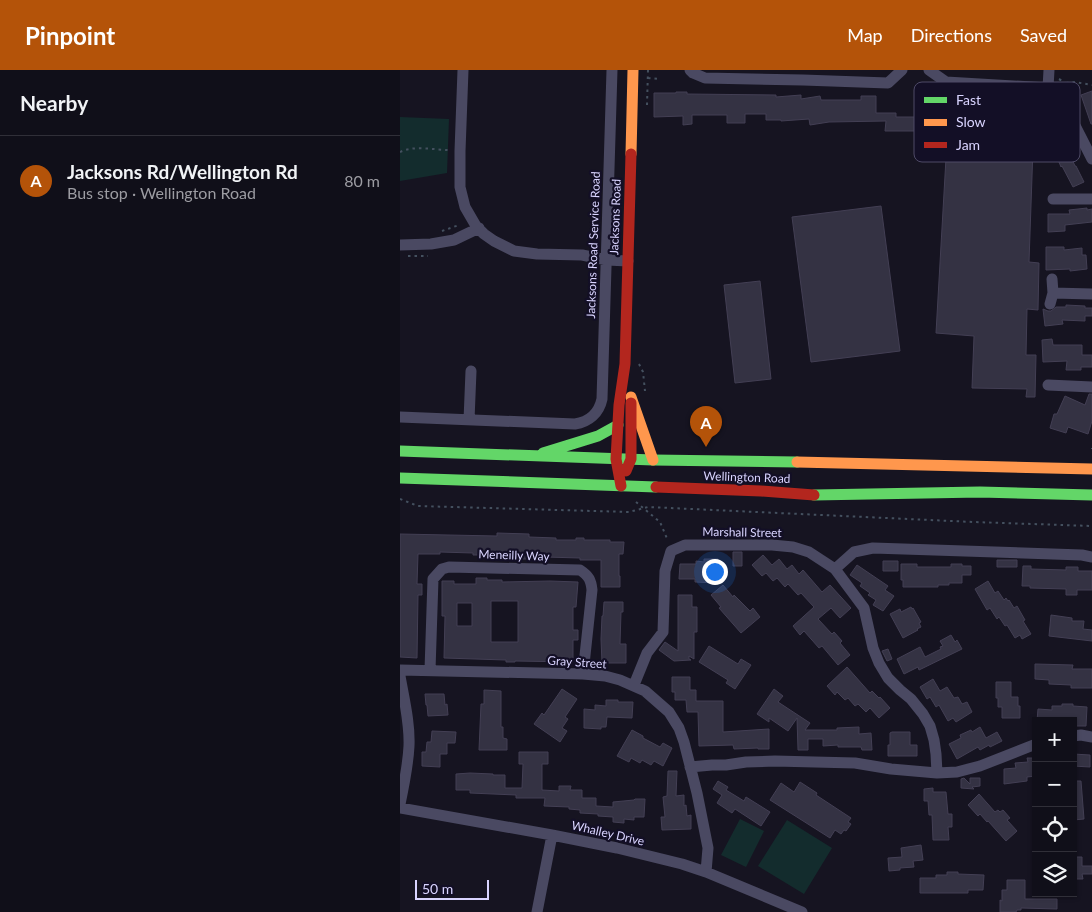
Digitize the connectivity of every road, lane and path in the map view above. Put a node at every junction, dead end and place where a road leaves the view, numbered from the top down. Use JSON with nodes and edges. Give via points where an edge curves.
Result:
{"nodes":[{"id":1,"x":463,"y":70,"type":"edge"},
{"id":2,"x":612,"y":70,"type":"edge"},
{"id":3,"x":633,"y":70,"type":"edge"},
{"id":4,"x":648,"y":70,"type":"edge"},
{"id":5,"x":690,"y":70,"type":"edge"},
{"id":6,"x":902,"y":70,"type":"edge"},
{"id":7,"x":929,"y":70,"type":"edge"},
{"id":8,"x":803,"y":75,"type":"edge"},
{"id":9,"x":648,"y":78,"type":"junction"},
{"id":10,"x":659,"y":79,"type":"dead end"},
{"id":11,"x":946,"y":82,"type":"edge"},
{"id":12,"x":647,"y":106,"type":"dead end"},
{"id":13,"x":1080,"y":135,"type":"edge"},
{"id":14,"x":460,"y":151,"type":"junction"},
{"id":15,"x":400,"y":152,"type":"edge"},
{"id":16,"x":1092,"y":159,"type":"edge"},
{"id":17,"x":1053,"y":199,"type":"dead end"},
{"id":18,"x":1092,"y":199,"type":"edge"},
{"id":19,"x":476,"y":225,"type":"junction"},
{"id":20,"x":400,"y":245,"type":"edge"},
{"id":21,"x":607,"y":256,"type":"junction"},
{"id":22,"x":628,"y":257,"type":"junction"},
{"id":23,"x":1052,"y":279,"type":"dead end"},
{"id":24,"x":1092,"y":294,"type":"edge"},
{"id":25,"x":637,"y":359,"type":"dead end"},
{"id":26,"x":625,"y":364,"type":"junction"},
{"id":27,"x":471,"y":370,"type":"dead end"},
{"id":28,"x":1048,"y":385,"type":"dead end"},
{"id":29,"x":1092,"y":387,"type":"edge"},
{"id":30,"x":631,"y":397,"type":"junction"},
{"id":31,"x":646,"y":398,"type":"dead end"},
{"id":32,"x":400,"y":417,"type":"edge"},
{"id":33,"x":469,"y":420,"type":"junction"},
{"id":34,"x":618,"y":425,"type":"junction"},
{"id":35,"x":400,"y":450,"type":"edge"},
{"id":36,"x":532,"y":456,"type":"junction"},
{"id":37,"x":616,"y":459,"type":"junction"},
{"id":38,"x":630,"y":459,"type":"junction"},
{"id":39,"x":653,"y":460,"type":"junction"},
{"id":40,"x":1092,"y":469,"type":"edge"},
{"id":41,"x":400,"y":478,"type":"edge"},
{"id":42,"x":621,"y":486,"type":"junction"},
{"id":43,"x":1092,"y":495,"type":"edge"},
{"id":44,"x":400,"y":499,"type":"edge"},
{"id":45,"x":1092,"y":526,"type":"edge"},
{"id":46,"x":1092,"y":557,"type":"edge"},
{"id":47,"x":835,"y":569,"type":"junction"},
{"id":48,"x":400,"y":670,"type":"edge"},
{"id":49,"x":430,"y":670,"type":"junction"},
{"id":50,"x":584,"y":674,"type":"junction"},
{"id":51,"x":400,"y":676,"type":"edge"},
{"id":52,"x":634,"y":685,"type":"junction"},
{"id":53,"x":1077,"y":736,"type":"edge"},
{"id":54,"x":1092,"y":737,"type":"edge"},
{"id":55,"x":1032,"y":746,"type":"edge"},
{"id":56,"x":691,"y":771,"type":"junction"},
{"id":57,"x":937,"y":772,"type":"junction"},
{"id":58,"x":400,"y":804,"type":"edge"},
{"id":59,"x":400,"y":808,"type":"edge"},
{"id":60,"x":552,"y":834,"type":"junction"},
{"id":61,"x":701,"y":871,"type":"junction"},
{"id":62,"x":537,"y":912,"type":"edge"},
{"id":63,"x":801,"y":912,"type":"edge"}],
"edges":[{"from":1,"to":14,"type":"street"},
{"from":2,"to":21,"type":"street","name":"Jacksons Road Service Road"},
{"from":3,"to":22,"type":"main road","name":"Jacksons Road"},
{"from":4,"to":9,"type":"path"},
{"from":5,"to":8,"type":"street","via":[[705,78]]},
{"from":6,"to":8,"type":"street","via":[[888,83]]},
{"from":7,"to":11,"type":"street"},
{"from":9,"to":10,"type":"path"},
{"from":9,"to":12,"type":"path"},
{"from":13,"to":16,"type":"street"},
{"from":14,"to":15,"type":"path","via":[[416,148]]},
{"from":14,"to":19,"type":"street","via":[[460,188],[465,207]]},
{"from":17,"to":18,"type":"street"},
{"from":19,"to":20,"type":"street","via":[[460,238],[431,244]]},
{"from":19,"to":21,"type":"street","via":[[494,241],[514,251]]},
{"from":21,"to":22,"type":"street"},
{"from":21,"to":33,"type":"street","name":"Jacksons Road Service Road","via":[[602,399],[598,410],[592,417],[575,424]]},
{"from":22,"to":26,"type":"main road","name":"Jacksons Road"},
{"from":23,"to":24,"type":"street","via":[[1052,298]]},
{"from":25,"to":31,"type":"path","via":[[643,372]]},
{"from":26,"to":30,"type":"main road","name":"Jacksons Road"},
{"from":26,"to":34,"type":"main road","name":"Jacksons Road"},
{"from":27,"to":33,"type":"street"},
{"from":28,"to":29,"type":"street"},
{"from":30,"to":38,"type":"main road","name":"Jacksons Road"},
{"from":30,"to":39,"type":"main road"},
{"from":32,"to":33,"type":"street"},
{"from":34,"to":36,"type":"main road","via":[[583,442]]},
{"from":34,"to":37,"type":"main road","name":"Jacksons Road"},
{"from":35,"to":36,"type":"main road","name":"Wellington Road"},
{"from":36,"to":37,"type":"main road","name":"Wellington Road"},
{"from":37,"to":38,"type":"main road","name":"Wellington Road"},
{"from":37,"to":42,"type":"main road","name":"Jacksons Road"},
{"from":38,"to":39,"type":"main road","name":"Wellington Road"},
{"from":38,"to":42,"type":"main road","name":"Jacksons Road"},
{"from":39,"to":40,"type":"main road","name":"Wellington Road"},
{"from":41,"to":42,"type":"main road","name":"Wellington Road"},
{"from":42,"to":43,"type":"main road","name":"Wellington Road","via":[[818,494],[980,492]]},
{"from":44,"to":45,"type":"path","via":[[418,506],[630,512],[648,507]]},
{"from":46,"to":47,"type":"street","via":[[873,548],[854,552]]},
{"from":47,"to":52,"type":"street","name":"Marshall Street","via":[[809,552],[793,547],[685,545],[671,552],[665,571],[663,632],[647,653]]},
{"from":47,"to":57,"type":"street","name":"Marshall Street","via":[[864,608],[873,648],[888,678],[911,699],[930,726]]},
{"from":48,"to":49,"type":"street","name":"Gray Street"},
{"from":49,"to":50,"type":"street","name":"Gray Street"},
{"from":49,"to":50,"type":"street","name":"Meneilly Way","via":[[433,579],[442,569],[580,570],[591,580],[592,590]]},
{"from":50,"to":52,"type":"street","name":"Gray Street","via":[[605,676]]},
{"from":51,"to":58,"type":"street","via":[[409,745]]},
{"from":52,"to":56,"type":"street","name":"Gray Street","via":[[668,712],[679,728]]},
{"from":53,"to":54,"type":"street"},
{"from":55,"to":57,"type":"street","via":[[980,766],[957,772]]},
{"from":56,"to":57,"type":"street","via":[[712,765],[775,760],[855,763]]},
{"from":56,"to":61,"type":"street","name":"Gray Street","via":[[708,848]]},
{"from":59,"to":60,"type":"street","name":"Whalley Drive"},
{"from":60,"to":61,"type":"street","name":"Whalley Drive"},
{"from":60,"to":62,"type":"street"},
{"from":61,"to":63,"type":"street","name":"Whalley Drive"}]}
